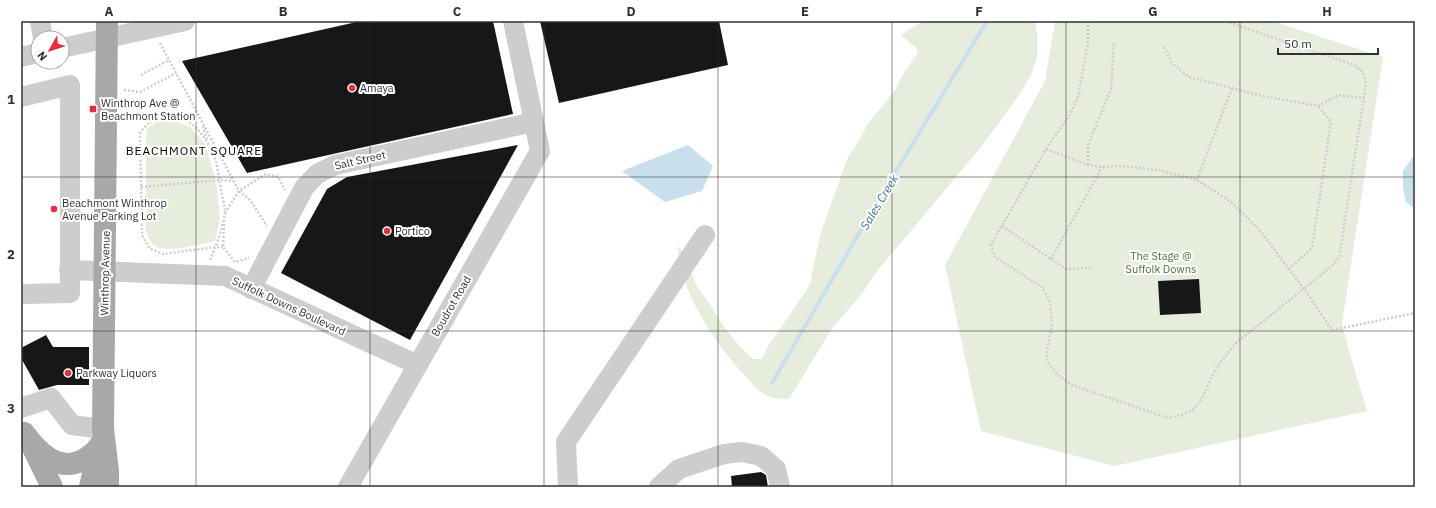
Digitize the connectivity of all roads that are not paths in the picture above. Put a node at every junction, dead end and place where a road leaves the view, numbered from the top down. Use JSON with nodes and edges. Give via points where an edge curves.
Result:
{"nodes":[{"id":1,"x":185,"y":21,"type":"edge"},
{"id":2,"x":513,"y":21,"type":"edge"},
{"id":3,"x":107,"y":30,"type":"edge"},
{"id":4,"x":70,"y":45,"type":"edge"},
{"id":5,"x":21,"y":98,"type":"edge"},
{"id":6,"x":534,"y":122,"type":"junction"},
{"id":7,"x":705,"y":235,"type":"dead end"},
{"id":8,"x":69,"y":270,"type":"junction"},
{"id":9,"x":106,"y":271,"type":"junction"},
{"id":10,"x":251,"y":288,"type":"junction"},
{"id":11,"x":21,"y":294,"type":"edge"},
{"id":12,"x":418,"y":365,"type":"junction"},
{"id":13,"x":21,"y":408,"type":"edge"},
{"id":14,"x":22,"y":431,"type":"edge"},
{"id":15,"x":101,"y":437,"type":"junction"},
{"id":16,"x":52,"y":487,"type":"edge"},
{"id":17,"x":90,"y":487,"type":"edge"},
{"id":18,"x":108,"y":487,"type":"edge"},
{"id":19,"x":348,"y":487,"type":"edge"},
{"id":20,"x":568,"y":487,"type":"edge"},
{"id":21,"x":659,"y":487,"type":"edge"},
{"id":22,"x":780,"y":487,"type":"edge"}],
"edges":[{"from":1,"to":3,"type":"street"},
{"from":2,"to":6,"type":"street","name":"Boudrot Road"},
{"from":3,"to":4,"type":"street"},
{"from":3,"to":9,"type":"main road","name":"Winthrop Avenue"},
{"from":5,"to":8,"type":"street","via":[[70,85]]},
{"from":6,"to":10,"type":"street","name":"Salt Street","via":[[334,165],[316,174],[304,188]]},
{"from":6,"to":12,"type":"street","name":"Boudrot Road","via":[[540,151]]},
{"from":7,"to":20,"type":"street","via":[[566,442]]},
{"from":8,"to":9,"type":"street","name":"Suffolk Downs Boulevard"},
{"from":8,"to":11,"type":"street","via":[[70,293]]},
{"from":9,"to":10,"type":"street","name":"Suffolk Downs Boulevard","via":[[225,276]]},
{"from":9,"to":15,"type":"main road","name":"Winthrop Avenue"},
{"from":10,"to":12,"type":"street","name":"Suffolk Downs Boulevard"},
{"from":12,"to":19,"type":"street","name":"Boudrot Road"},
{"from":13,"to":15,"type":"street","via":[[51,398],[72,425]]},
{"from":14,"to":15,"type":"main road","via":[[47,458],[69,464],[81,461],[92,454]]},
{"from":14,"to":16,"type":"main road"},
{"from":15,"to":17,"type":"main road","name":"Winthrop Avenue"},
{"from":15,"to":18,"type":"main road","name":"Winthrop Avenue"},
{"from":21,"to":22,"type":"street","via":[[678,469],[724,454],[742,452],[761,456],[776,469]]}]}
